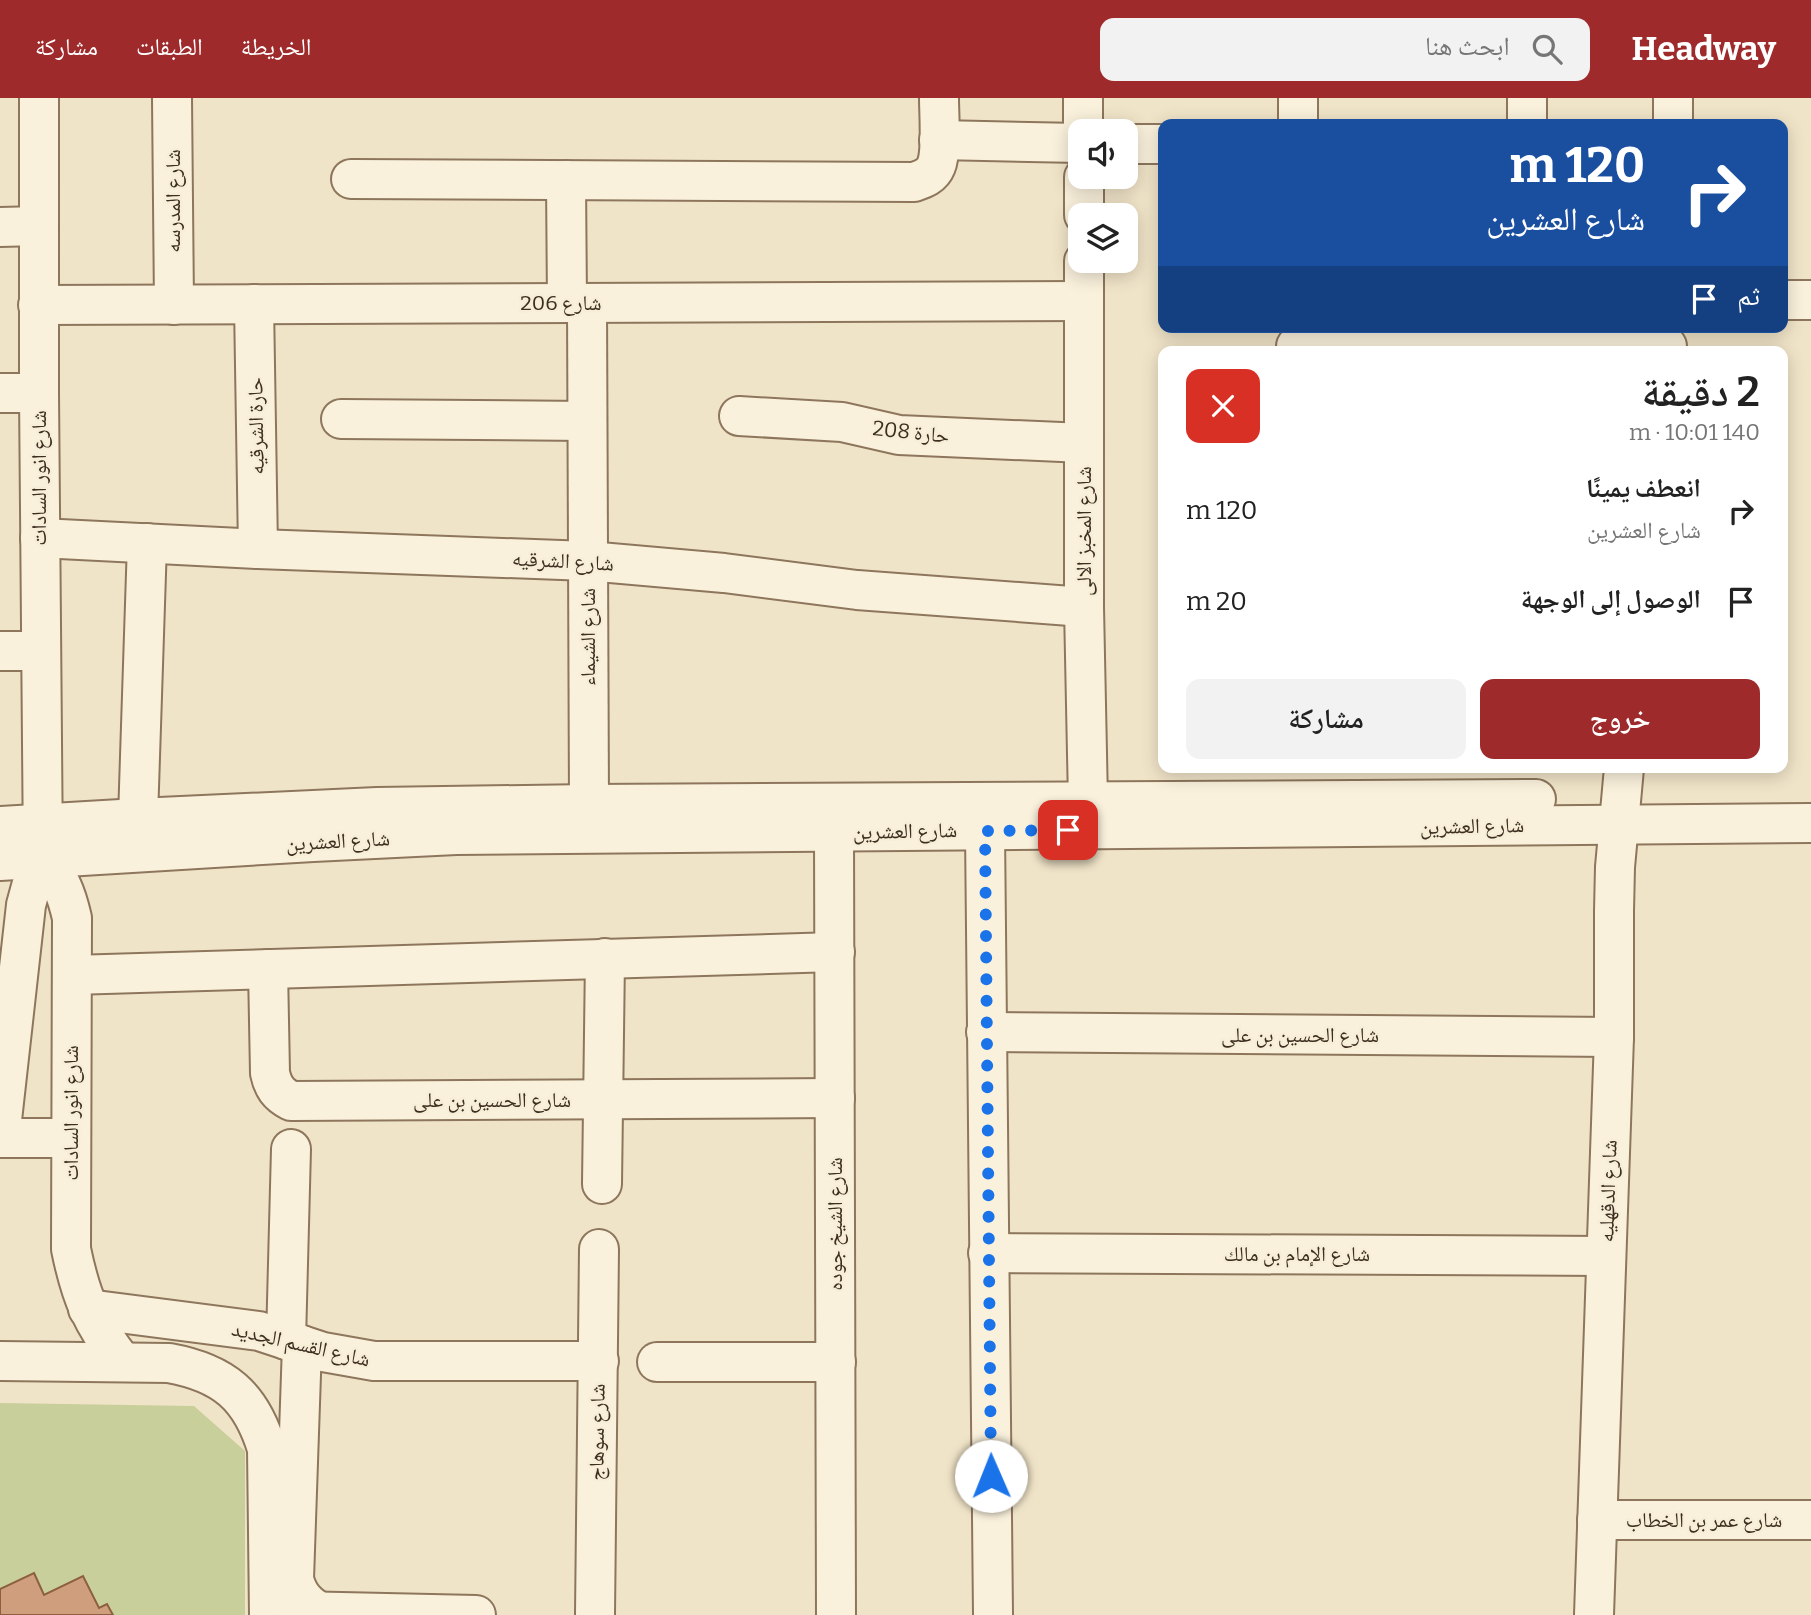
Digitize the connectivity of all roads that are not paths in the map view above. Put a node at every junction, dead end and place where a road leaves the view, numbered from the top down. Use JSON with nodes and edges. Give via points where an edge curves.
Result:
{"nodes":[{"id":1,"x":39,"y":98,"type":"edge"},
{"id":2,"x":172,"y":98,"type":"edge"},
{"id":3,"x":939,"y":98,"type":"edge"},
{"id":4,"x":1083,"y":98,"type":"edge"},
{"id":5,"x":1298,"y":98,"type":"edge"},
{"id":6,"x":1527,"y":98,"type":"edge"},
{"id":7,"x":1673,"y":98,"type":"edge"},
{"id":8,"x":1083,"y":119,"type":"edge"},
{"id":9,"x":1298,"y":119,"type":"edge"},
{"id":10,"x":1527,"y":119,"type":"edge"},
{"id":11,"x":1673,"y":119,"type":"edge"},
{"id":12,"x":939,"y":140,"type":"junction"},
{"id":13,"x":1068,"y":143,"type":"edge"},
{"id":14,"x":1138,"y":144,"type":"edge"},
{"id":15,"x":1158,"y":144,"type":"edge"},
{"id":16,"x":351,"y":179,"type":"dead end"},
{"id":17,"x":566,"y":180,"type":"junction"},
{"id":18,"x":38,"y":226,"type":"junction"},
{"id":19,"x":0,"y":227,"type":"edge"},
{"id":20,"x":1084,"y":273,"type":"edge"},
{"id":21,"x":1788,"y":300,"type":"edge"},
{"id":22,"x":1811,"y":300,"type":"edge"},
{"id":23,"x":1084,"y":301,"type":"junction"},
{"id":24,"x":577,"y":303,"type":"junction"},
{"id":25,"x":174,"y":304,"type":"junction"},
{"id":26,"x":254,"y":304,"type":"junction"},
{"id":27,"x":38,"y":305,"type":"junction"},
{"id":28,"x":1296,"y":342,"type":"edge"},
{"id":29,"x":1667,"y":342,"type":"edge"},
{"id":30,"x":1424,"y":346,"type":"edge"},
{"id":31,"x":1583,"y":346,"type":"edge"},
{"id":32,"x":0,"y":393,"type":"edge"},
{"id":33,"x":39,"y":393,"type":"junction"},
{"id":34,"x":739,"y":416,"type":"dead end"},
{"id":35,"x":341,"y":419,"type":"dead end"},
{"id":36,"x":587,"y":421,"type":"junction"},
{"id":37,"x":1084,"y":443,"type":"junction"},
{"id":38,"x":40,"y":538,"type":"junction"},
{"id":39,"x":147,"y":543,"type":"junction"},
{"id":40,"x":258,"y":548,"type":"junction"},
{"id":41,"x":588,"y":561,"type":"junction"},
{"id":42,"x":1084,"y":607,"type":"junction"},
{"id":43,"x":0,"y":651,"type":"edge"},
{"id":44,"x":41,"y":651,"type":"junction"},
{"id":45,"x":1294,"y":784,"type":"edge"},
{"id":46,"x":1621,"y":797,"type":"edge"},
{"id":47,"x":1811,"y":797,"type":"edge"},
{"id":48,"x":1088,"y":802,"type":"junction"},
{"id":49,"x":589,"y":804,"type":"junction"},
{"id":50,"x":138,"y":818,"type":"junction"},
{"id":51,"x":1811,"y":823,"type":"edge"},
{"id":52,"x":0,"y":826,"type":"edge"},
{"id":53,"x":985,"y":831,"type":"junction"},
{"id":54,"x":834,"y":832,"type":"junction"},
{"id":55,"x":43,"y":841,"type":"junction"},
{"id":56,"x":0,"y":861,"type":"edge"},
{"id":57,"x":835,"y":951,"type":"junction"},
{"id":58,"x":605,"y":958,"type":"junction"},
{"id":59,"x":268,"y":969,"type":"junction"},
{"id":60,"x":72,"y":975,"type":"junction"},
{"id":61,"x":986,"y":1032,"type":"junction"},
{"id":62,"x":6,"y":1033,"type":"edge"},
{"id":63,"x":1614,"y":1037,"type":"junction"},
{"id":64,"x":835,"y":1098,"type":"junction"},
{"id":65,"x":603,"y":1100,"type":"junction"},
{"id":66,"x":0,"y":1138,"type":"edge"},
{"id":67,"x":71,"y":1138,"type":"junction"},
{"id":68,"x":291,"y":1149,"type":"dead end"},
{"id":69,"x":602,"y":1184,"type":"dead end"},
{"id":70,"x":599,"y":1249,"type":"dead end"},
{"id":71,"x":989,"y":1253,"type":"junction"},
{"id":72,"x":1605,"y":1255,"type":"junction"},
{"id":73,"x":88,"y":1309,"type":"junction"},
{"id":74,"x":294,"y":1342,"type":"junction"},
{"id":75,"x":0,"y":1361,"type":"edge"},
{"id":76,"x":598,"y":1361,"type":"junction"},
{"id":77,"x":122,"y":1362,"type":"junction"},
{"id":78,"x":657,"y":1362,"type":"dead end"},
{"id":79,"x":836,"y":1362,"type":"junction"},
{"id":80,"x":1597,"y":1520,"type":"junction"},
{"id":81,"x":1811,"y":1520,"type":"edge"},
{"id":82,"x":320,"y":1612,"type":"junction"},
{"id":83,"x":269,"y":1613,"type":"edge"},
{"id":84,"x":476,"y":1615,"type":"edge"},
{"id":85,"x":595,"y":1615,"type":"edge"},
{"id":86,"x":836,"y":1615,"type":"edge"},
{"id":87,"x":993,"y":1615,"type":"edge"},
{"id":88,"x":1594,"y":1615,"type":"edge"}],
"edges":[{"from":1,"to":18,"type":"street","name":"شارع انور السادات"},
{"from":2,"to":25,"type":"street","name":"شارع المدرسه"},
{"from":3,"to":12,"type":"street"},
{"from":4,"to":8,"type":"street"},
{"from":5,"to":9,"type":"street"},
{"from":6,"to":10,"type":"street"},
{"from":7,"to":11,"type":"street"},
{"from":12,"to":13,"type":"street"},
{"from":12,"to":17,"type":"street","via":[[936,167],[927,178],[914,182]]},
{"from":14,"to":15,"type":"street"},
{"from":16,"to":17,"type":"street"},
{"from":17,"to":24,"type":"street","name":"شارع الشيماء"},
{"from":18,"to":19,"type":"street"},
{"from":18,"to":27,"type":"street","name":"شارع انور السادات"},
{"from":20,"to":23,"type":"street","name":"شارع المخبز الالى"},
{"from":21,"to":22,"type":"street"},
{"from":23,"to":24,"type":"street","name":"شارع 206"},
{"from":23,"to":37,"type":"street","name":"شارع المخبز الالى"},
{"from":24,"to":26,"type":"street","name":"شارع 206"},
{"from":24,"to":36,"type":"street","name":"شارع الشيماء"},
{"from":25,"to":26,"type":"street","name":"شارع 206"},
{"from":25,"to":27,"type":"street","name":"شارع 206"},
{"from":26,"to":40,"type":"street","name":"حارة الشرقيه"},
{"from":27,"to":33,"type":"street","name":"شارع انور السادات"},
{"from":28,"to":30,"type":"street"},
{"from":29,"to":31,"type":"street"},
{"from":32,"to":33,"type":"street"},
{"from":33,"to":38,"type":"street","name":"شارع انور السادات"},
{"from":34,"to":37,"type":"street","name":"حارة 208","via":[[842,422],[912,436]]},
{"from":35,"to":36,"type":"street"},
{"from":36,"to":41,"type":"street","name":"شارع الشيماء"},
{"from":37,"to":42,"type":"street","name":"شارع المخبز الالى"},
{"from":38,"to":39,"type":"street","name":"شارع الشرقيه"},
{"from":38,"to":44,"type":"street","name":"شارع انور السادات"},
{"from":39,"to":40,"type":"street","name":"شارع الشرقيه"},
{"from":39,"to":50,"type":"street"},
{"from":40,"to":41,"type":"street","name":"شارع الشرقيه"},
{"from":41,"to":42,"type":"street","name":"شارع الشرقيه","via":[[857,590]]},
{"from":41,"to":49,"type":"street","name":"شارع الشيماء"},
{"from":42,"to":48,"type":"street","name":"شارع المخبز الالى"},
{"from":43,"to":44,"type":"street"},
{"from":44,"to":55,"type":"street","name":"شارع انور السادات"},
{"from":45,"to":46,"type":"street","name":"شارع العشرين"},
{"from":45,"to":48,"type":"street","name":"شارع العشرين"},
{"from":46,"to":47,"type":"street","name":"شارع العشرين"},
{"from":46,"to":51,"type":"street","name":"شارع العشرين"},
{"from":46,"to":53,"type":"street","name":"شارع العشرين"},
{"from":46,"to":63,"type":"street","name":"شارع الدقهليه","via":[[1614,911]]},
{"from":48,"to":49,"type":"street","name":"شارع العشرين"},
{"from":49,"to":50,"type":"street","name":"شارع العشرين","via":[[306,809]]},
{"from":50,"to":55,"type":"street","name":"شارع العشرين"},
{"from":52,"to":55,"type":"street","name":"شارع العشرين"},
{"from":53,"to":54,"type":"street","name":"شارع العشرين"},
{"from":53,"to":61,"type":"street"},
{"from":54,"to":55,"type":"street","name":"شارع العشرين","via":[[456,835],[313,842]]},
{"from":54,"to":57,"type":"street","name":"شارع الشيخ جوده"},
{"from":55,"to":56,"type":"street","name":"شارع العشرين"},
{"from":55,"to":60,"type":"street","name":"شارع انور السادات","via":[[72,918]]},
{"from":55,"to":62,"type":"street","name":"شارع انور السادات","via":[[26,905]]},
{"from":57,"to":58,"type":"street"},
{"from":57,"to":64,"type":"street","name":"شارع الشيخ جوده"},
{"from":58,"to":59,"type":"street"},
{"from":58,"to":65,"type":"street"},
{"from":59,"to":60,"type":"street"},
{"from":59,"to":65,"type":"street","name":"شارع الحسين بن على","via":[[270,1073],[280,1095],[291,1101]]},
{"from":60,"to":67,"type":"street","name":"شارع انور السادات"},
{"from":61,"to":63,"type":"street","name":"شارع الحسين بن على"},
{"from":61,"to":71,"type":"street"},
{"from":62,"to":66,"type":"street","name":"شارع انور السادات"},
{"from":63,"to":72,"type":"street","name":"شارع الدقهليه"},
{"from":64,"to":65,"type":"street","name":"شارع الحسين بن على"},
{"from":64,"to":79,"type":"street","name":"شارع الشيخ جوده"},
{"from":65,"to":69,"type":"street"},
{"from":66,"to":67,"type":"street"},
{"from":67,"to":73,"type":"street","name":"شارع انور السادات","via":[[71,1249]]},
{"from":68,"to":74,"type":"street"},
{"from":70,"to":76,"type":"street","name":"شارع سوهاج"},
{"from":71,"to":72,"type":"street","name":"شارع الإمام بن مالك"},
{"from":71,"to":87,"type":"street"},
{"from":72,"to":80,"type":"street","name":"شارع الدقهليه"},
{"from":73,"to":74,"type":"street","name":"شارع القسم الجديد","via":[[259,1331]]},
{"from":73,"to":77,"type":"street","name":"شارع انور السادات"},
{"from":74,"to":76,"type":"street","name":"شارع القسم الجديد","via":[[374,1361]]},
{"from":74,"to":82,"type":"street","via":[[294,1579],[301,1597]]},
{"from":75,"to":77,"type":"street"},
{"from":76,"to":85,"type":"street","name":"شارع سوهاج"},
{"from":77,"to":83,"type":"street","via":[[169,1363],[214,1376],[249,1407],[261,1427],[267,1450]]},
{"from":78,"to":79,"type":"street"},
{"from":79,"to":86,"type":"street","name":"شارع الشيخ جوده"},
{"from":80,"to":81,"type":"street","name":"شارع عمر بن الخطاب"},
{"from":80,"to":88,"type":"street","name":"شارع الدقهليه"},
{"from":82,"to":83,"type":"street"},
{"from":82,"to":84,"type":"street"}]}
